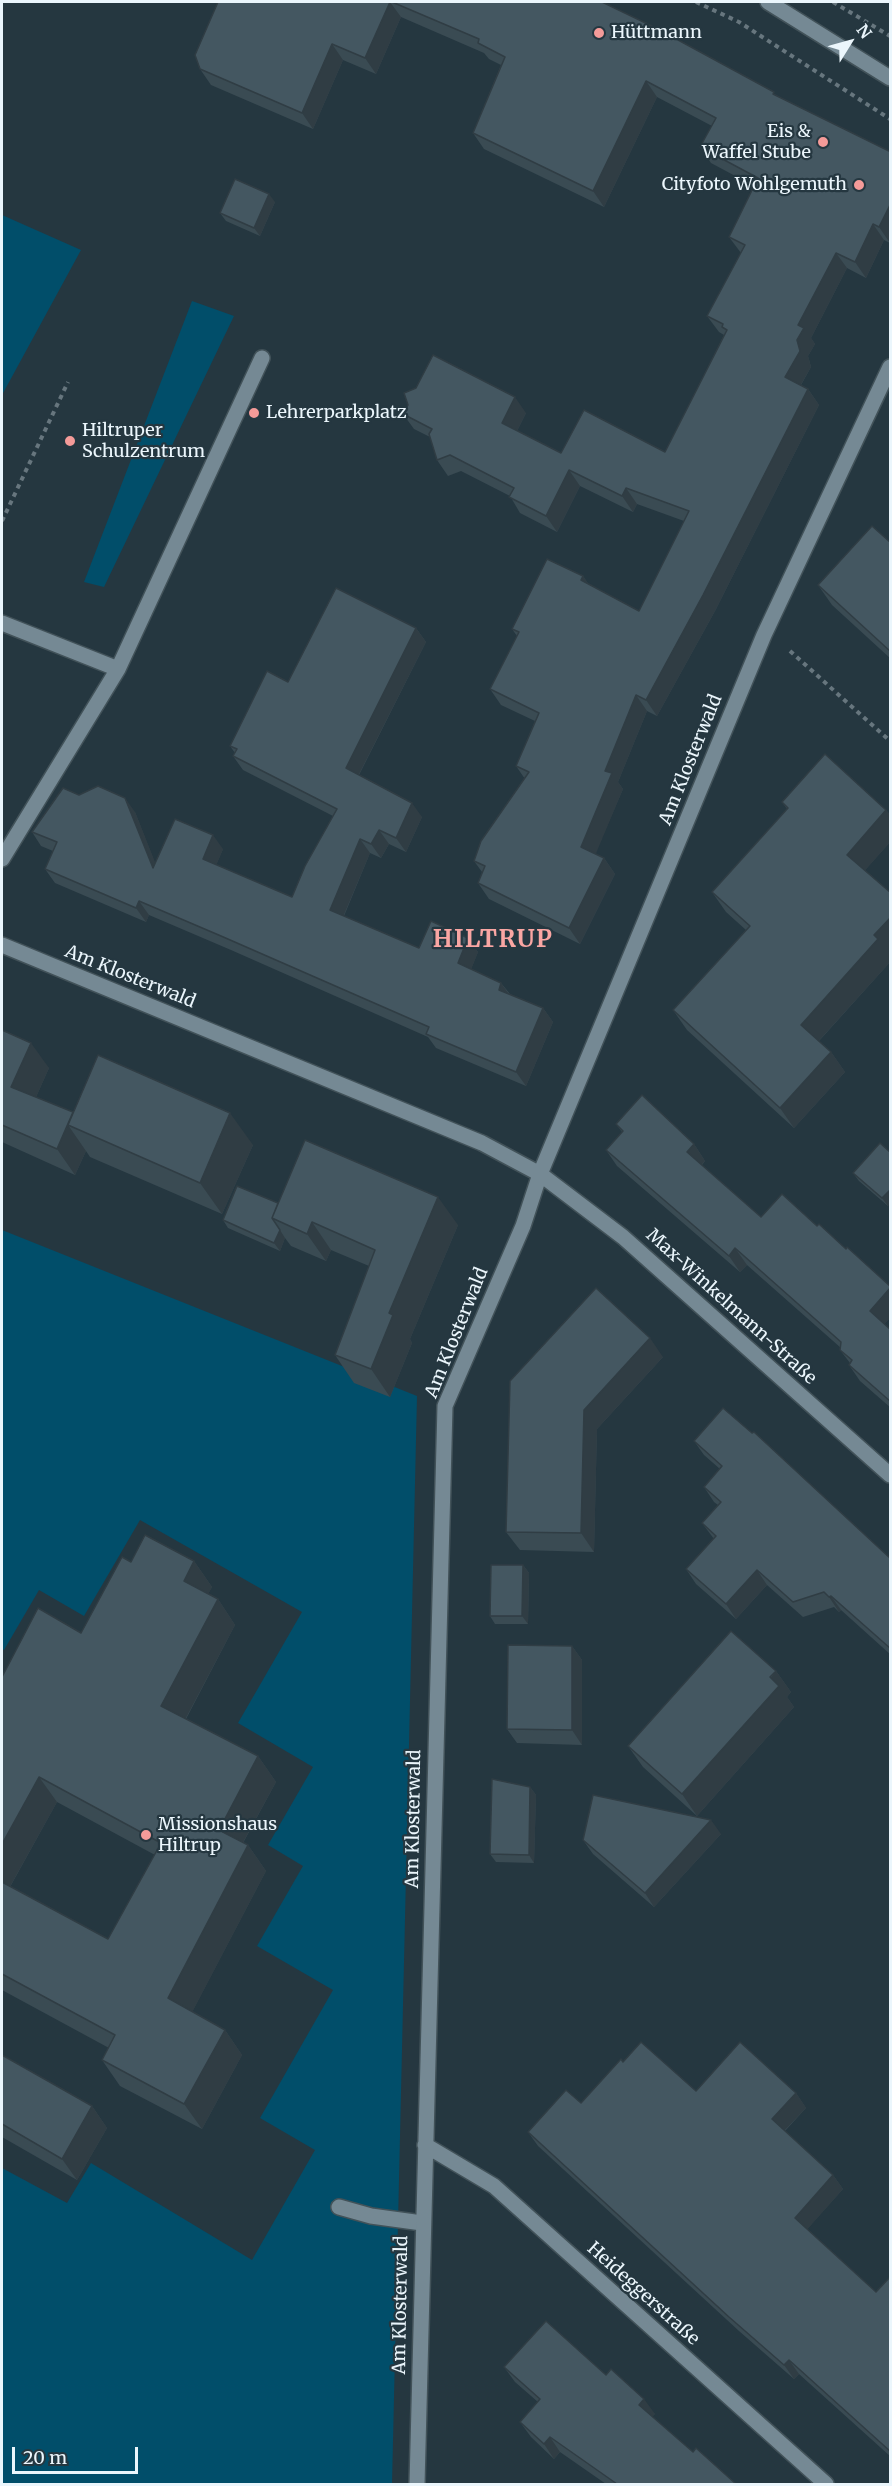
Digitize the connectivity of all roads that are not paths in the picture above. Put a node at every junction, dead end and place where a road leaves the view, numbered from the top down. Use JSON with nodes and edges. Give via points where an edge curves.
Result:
{"nodes":[{"id":1,"x":768,"y":2,"type":"edge"},
{"id":2,"x":891,"y":78,"type":"edge"},
{"id":3,"x":262,"y":358,"type":"dead end"},
{"id":4,"x":891,"y":366,"type":"edge"},
{"id":5,"x":2,"y":623,"type":"edge"},
{"id":6,"x":118,"y":669,"type":"junction"},
{"id":7,"x":2,"y":859,"type":"edge"},
{"id":8,"x":2,"y":945,"type":"edge"},
{"id":9,"x":540,"y":1174,"type":"junction"},
{"id":10,"x":891,"y":1474,"type":"edge"},
{"id":11,"x":425,"y":2145,"type":"junction"},
{"id":12,"x":339,"y":2207,"type":"dead end"},
{"id":13,"x":423,"y":2223,"type":"junction"},
{"id":14,"x":417,"y":2484,"type":"edge"},
{"id":15,"x":826,"y":2484,"type":"edge"}],
"edges":[{"from":1,"to":2,"type":"street"},
{"from":3,"to":6,"type":"street"},
{"from":4,"to":9,"type":"street","name":"Am Klosterwald","via":[[764,635]]},
{"from":5,"to":6,"type":"street"},
{"from":6,"to":7,"type":"street"},
{"from":8,"to":9,"type":"street","name":"Am Klosterwald","via":[[482,1143]]},
{"from":9,"to":10,"type":"street","name":"Max-Winkelmann-Straße","via":[[623,1237]]},
{"from":9,"to":11,"type":"street","name":"Am Klosterwald","via":[[523,1226],[445,1406]]},
{"from":11,"to":13,"type":"street","name":"Am Klosterwald"},
{"from":11,"to":15,"type":"street","name":"Heideggerstraße","via":[[494,2186]]},
{"from":12,"to":13,"type":"street"},
{"from":13,"to":14,"type":"street","name":"Am Klosterwald"}]}
